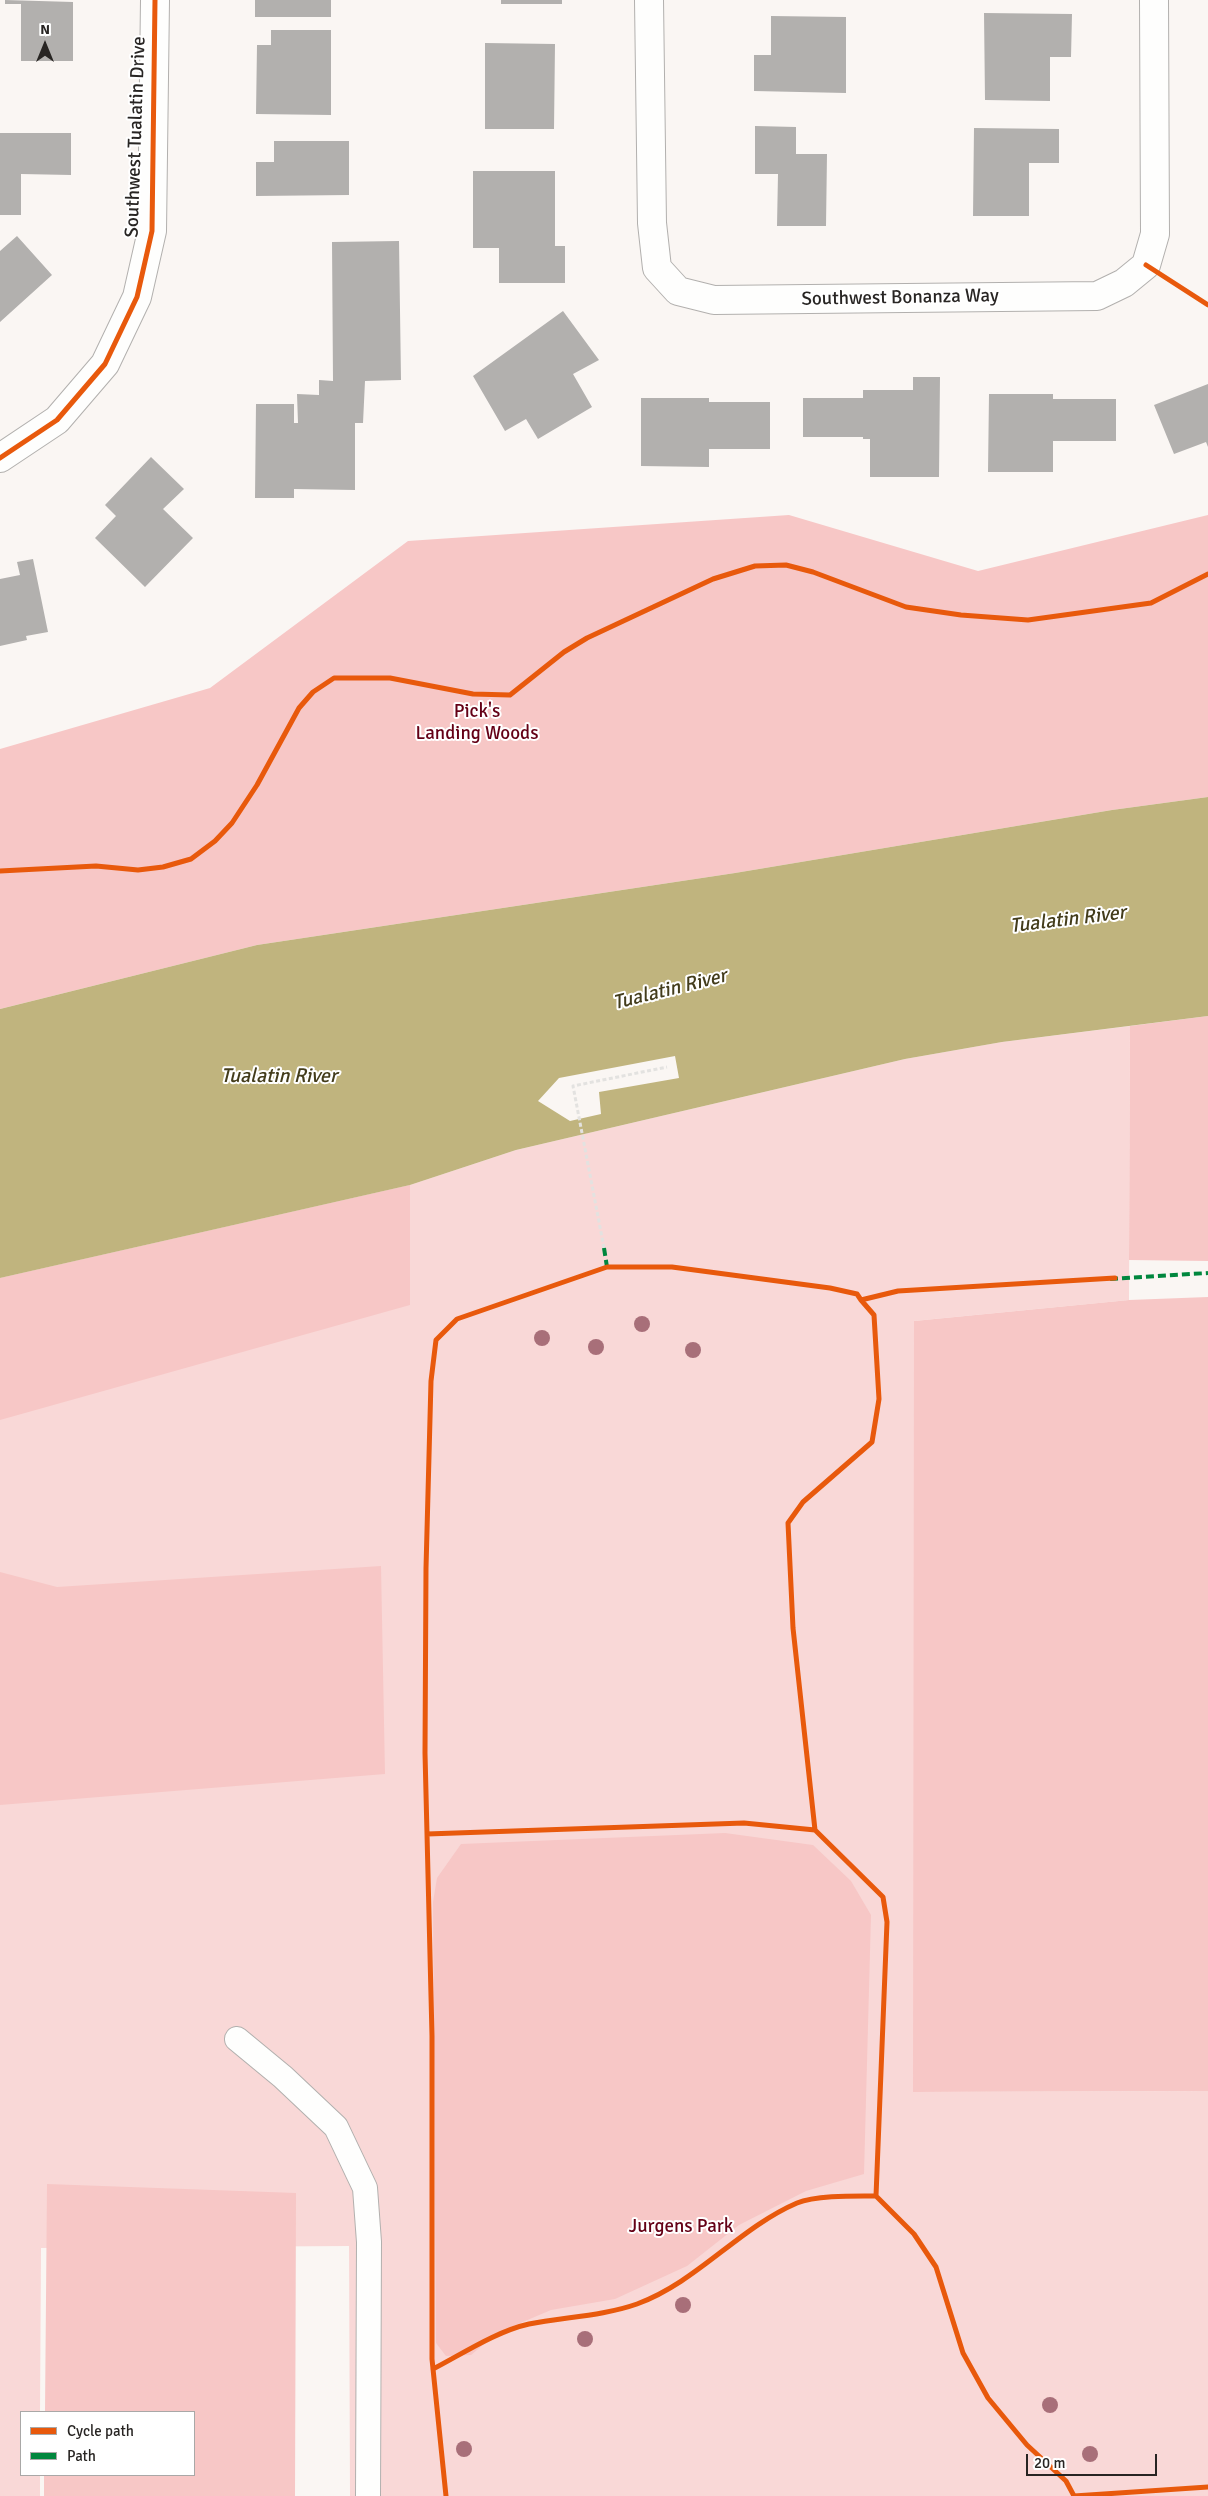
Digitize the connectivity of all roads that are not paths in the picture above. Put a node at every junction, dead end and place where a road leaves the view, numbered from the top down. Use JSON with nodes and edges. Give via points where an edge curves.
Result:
{"nodes":[{"id":1,"x":155,"y":0,"type":"edge"},
{"id":2,"x":649,"y":0,"type":"edge"},
{"id":3,"x":1154,"y":0,"type":"edge"},
{"id":4,"x":0,"y":458,"type":"edge"},
{"id":5,"x":236,"y":2039,"type":"dead end"},
{"id":6,"x":368,"y":2496,"type":"edge"}],
"edges":[{"from":1,"to":4,"type":"street","name":"Southwest Tualatin Drive","via":[[152,231],[137,297],[105,364],[57,420]]},
{"from":2,"to":3,"type":"street","name":"Southwest Bonanza Way","via":[[652,223],[657,268],[678,292],[724,300],[1098,296],[1124,283],[1146,265],[1155,234]]},
{"from":5,"to":6,"type":"lane","via":[[283,2077],[336,2127],[364,2188],[369,2242]]}]}
